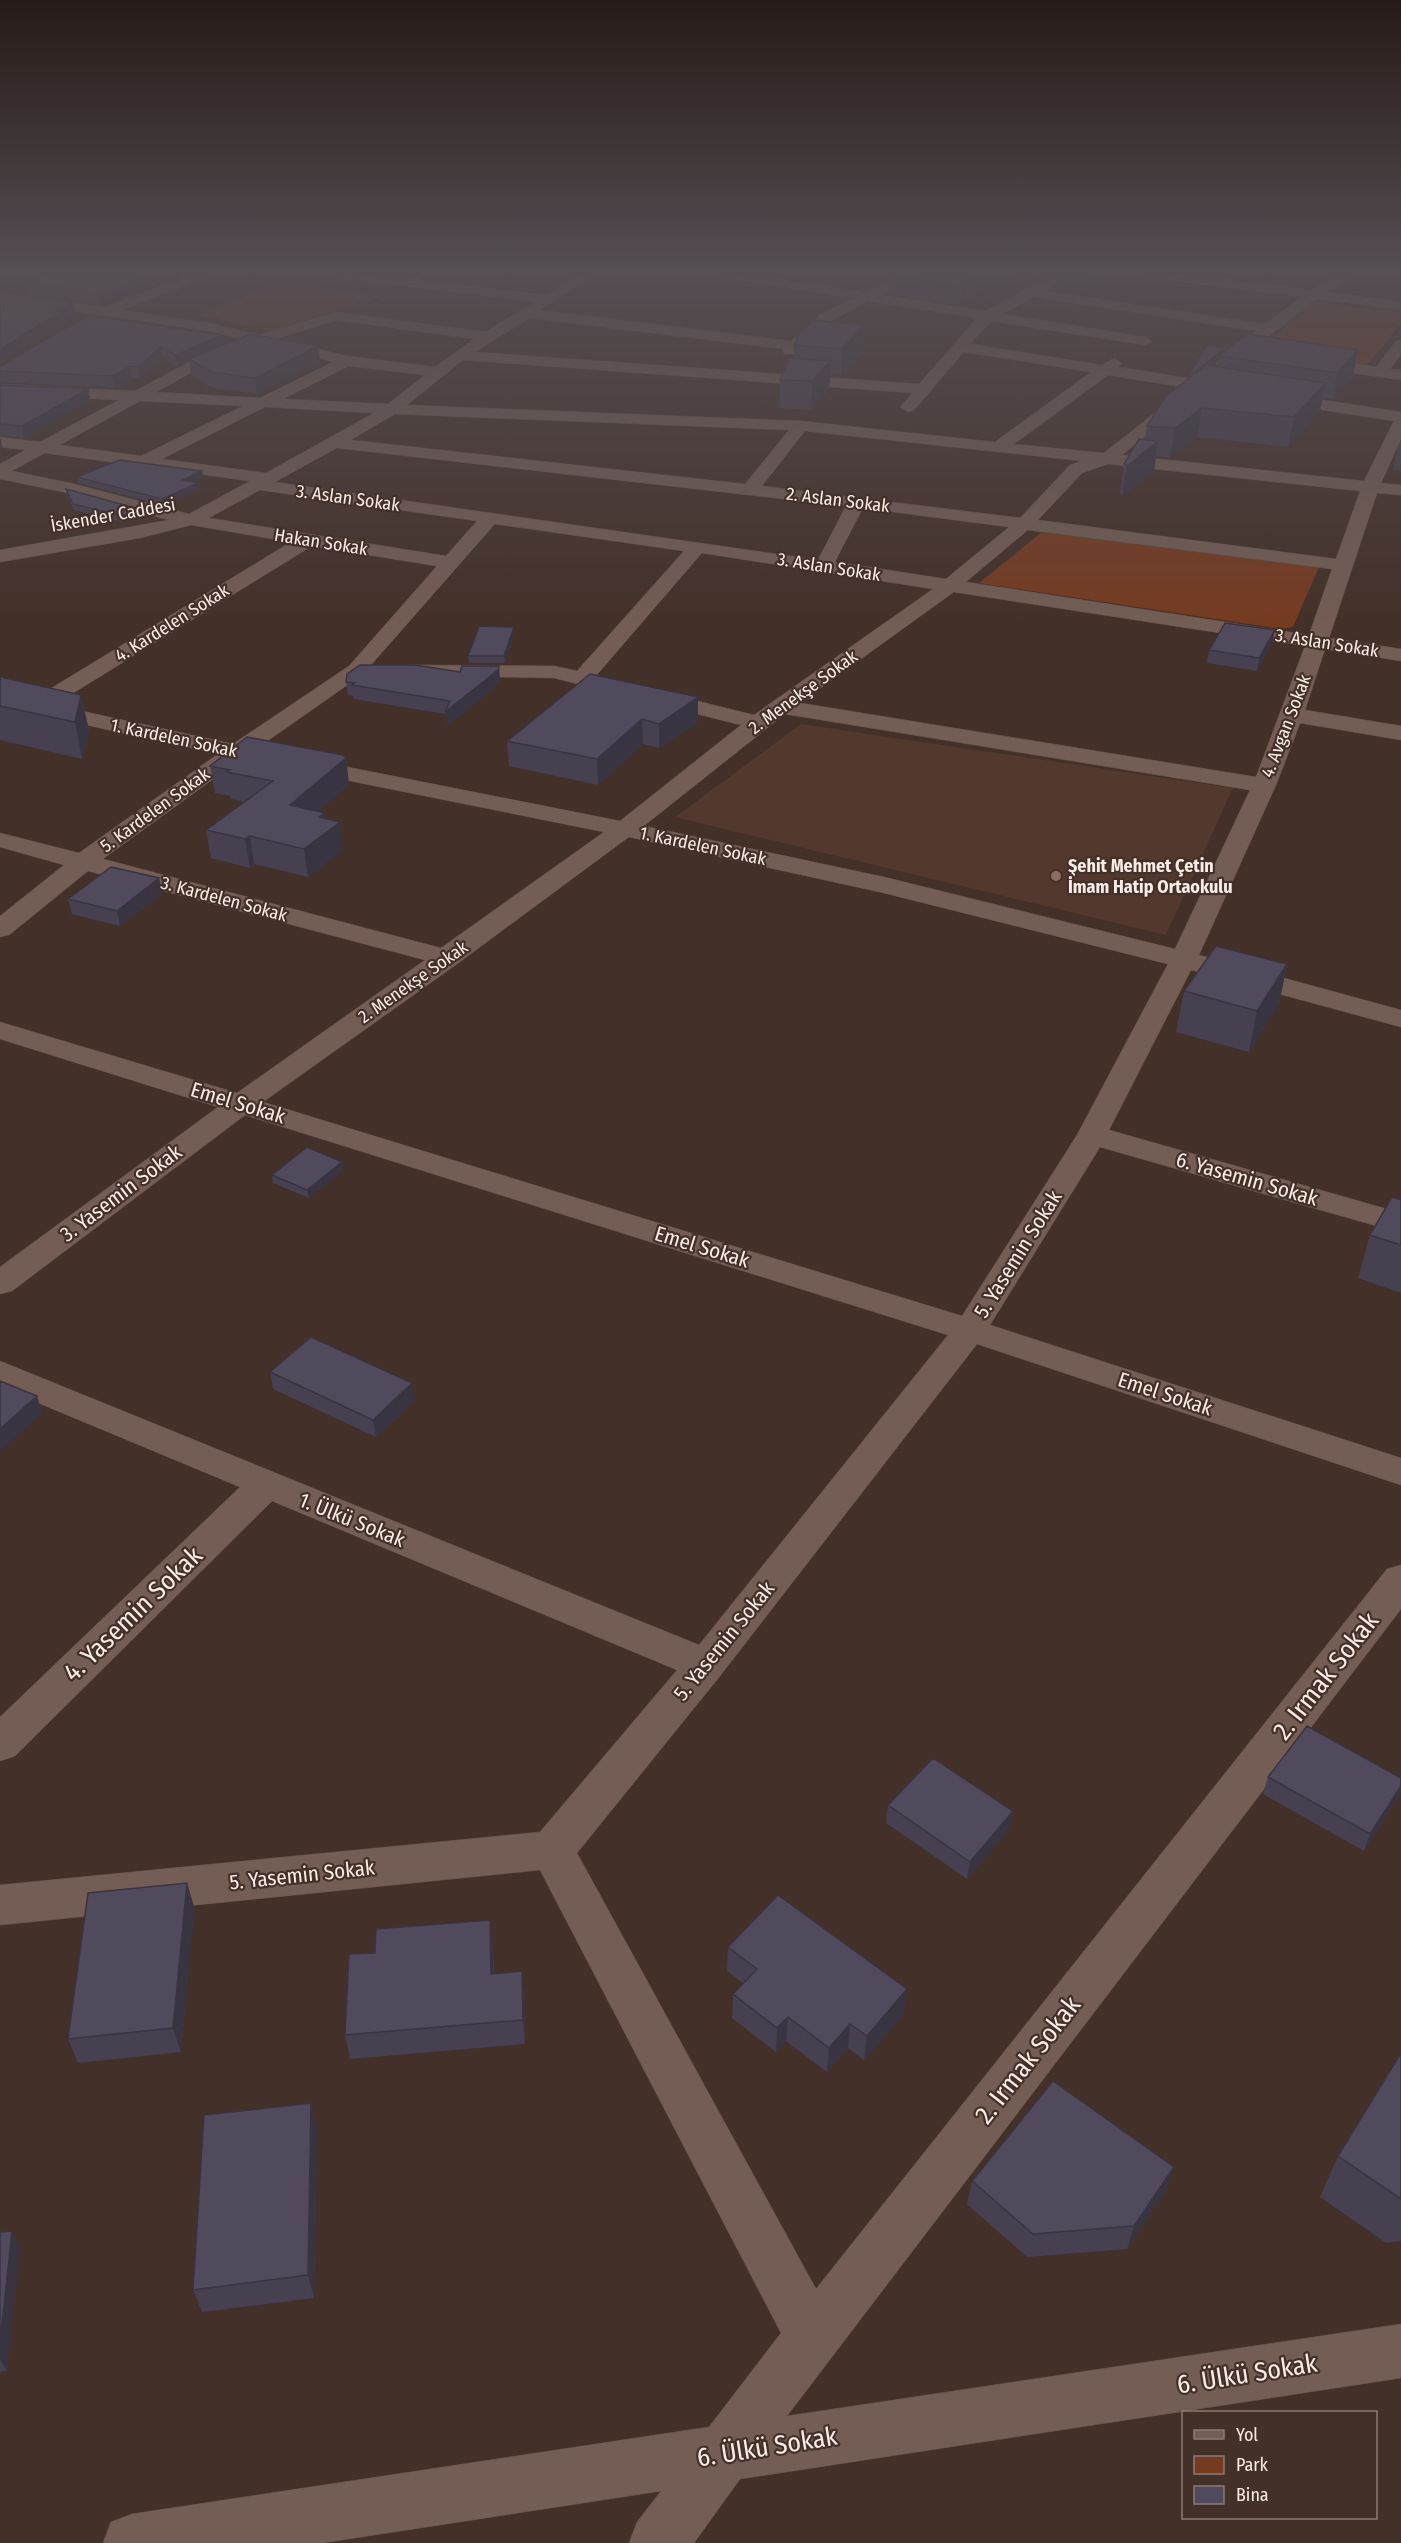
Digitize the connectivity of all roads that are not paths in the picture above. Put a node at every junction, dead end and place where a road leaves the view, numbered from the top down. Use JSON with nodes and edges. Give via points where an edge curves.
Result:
{"nodes":[{"id":1,"x":0,"y":389,"type":"edge"},
{"id":2,"x":151,"y":389,"type":"edge"},
{"id":3,"x":290,"y":389,"type":"edge"},
{"id":4,"x":416,"y":389,"type":"edge"},
{"id":5,"x":917,"y":389,"type":"edge"},
{"id":6,"x":922,"y":389,"type":"joint"},
{"id":7,"x":1078,"y":389,"type":"edge"},
{"id":8,"x":1194,"y":389,"type":"edge"},
{"id":9,"x":1219,"y":389,"type":"edge"},
{"id":10,"x":1232,"y":391,"type":"edge"},
{"id":11,"x":138,"y":396,"type":"junction"},
{"id":12,"x":1266,"y":396,"type":"edge"},
{"id":13,"x":263,"y":402,"type":"junction"},
{"id":14,"x":392,"y":409,"type":"junction"},
{"id":15,"x":1401,"y":417,"type":"edge"},
{"id":16,"x":1401,"y":422,"type":"edge"},
{"id":17,"x":894,"y":425,"type":"junction"},
{"id":18,"x":801,"y":426,"type":"junction"},
{"id":19,"x":0,"y":442,"type":"edge"},
{"id":20,"x":334,"y":443,"type":"junction"},
{"id":21,"x":1000,"y":446,"type":"junction"},
{"id":22,"x":44,"y":447,"type":"junction"},
{"id":23,"x":1108,"y":458,"type":"junction"},
{"id":24,"x":144,"y":461,"type":"junction"},
{"id":25,"x":0,"y":472,"type":"edge"},
{"id":26,"x":262,"y":481,"type":"junction"},
{"id":27,"x":1370,"y":487,"type":"junction"},
{"id":28,"x":750,"y":490,"type":"junction"},
{"id":29,"x":1401,"y":490,"type":"edge"},
{"id":30,"x":857,"y":502,"type":"junction"},
{"id":31,"x":489,"y":519,"type":"junction"},
{"id":32,"x":190,"y":520,"type":"junction"},
{"id":33,"x":1025,"y":524,"type":"junction"},
{"id":34,"x":308,"y":540,"type":"junction"},
{"id":35,"x":47,"y":547,"type":"junction"},
{"id":36,"x":698,"y":547,"type":"junction"},
{"id":37,"x":0,"y":556,"type":"edge"},
{"id":38,"x":451,"y":563,"type":"junction"},
{"id":39,"x":1342,"y":565,"type":"junction"},
{"id":40,"x":824,"y":566,"type":"junction"},
{"id":41,"x":0,"y":573,"type":"edge"},
{"id":42,"x":950,"y":586,"type":"junction"},
{"id":43,"x":1317,"y":642,"type":"junction"},
{"id":44,"x":1401,"y":655,"type":"edge"},
{"id":45,"x":356,"y":670,"type":"junction"},
{"id":46,"x":582,"y":679,"type":"junction"},
{"id":47,"x":0,"y":699,"type":"edge"},
{"id":48,"x":35,"y":707,"type":"junction"},
{"id":49,"x":781,"y":707,"type":"junction"},
{"id":50,"x":1292,"y":715,"type":"junction"},
{"id":51,"x":758,"y":723,"type":"junction"},
{"id":52,"x":1401,"y":733,"type":"edge"},
{"id":53,"x":236,"y":752,"type":"junction"},
{"id":54,"x":1264,"y":785,"type":"junction"},
{"id":55,"x":625,"y":829,"type":"junction"},
{"id":56,"x":0,"y":840,"type":"edge"},
{"id":57,"x":83,"y":862,"type":"junction"},
{"id":58,"x":0,"y":929,"type":"edge"},
{"id":59,"x":448,"y":958,"type":"junction"},
{"id":60,"x":1184,"y":958,"type":"junction"},
{"id":61,"x":1401,"y":1019,"type":"edge"},
{"id":62,"x":0,"y":1030,"type":"edge"},
{"id":63,"x":241,"y":1104,"type":"junction"},
{"id":64,"x":1092,"y":1135,"type":"junction"},
{"id":65,"x":1401,"y":1223,"type":"edge"},
{"id":66,"x":0,"y":1283,"type":"edge"},
{"id":67,"x":970,"y":1330,"type":"junction"},
{"id":68,"x":0,"y":1373,"type":"edge"},
{"id":69,"x":1401,"y":1472,"type":"edge"},
{"id":70,"x":265,"y":1485,"type":"junction"},
{"id":71,"x":1401,"y":1580,"type":"edge"},
{"id":72,"x":706,"y":1665,"type":"junction"},
{"id":73,"x":0,"y":1744,"type":"edge"},
{"id":74,"x":552,"y":1850,"type":"junction"},
{"id":75,"x":0,"y":1905,"type":"edge"},
{"id":76,"x":812,"y":2336,"type":"junction"},
{"id":77,"x":1401,"y":2351,"type":"edge"},
{"id":78,"x":727,"y":2453,"type":"junction"},
{"id":79,"x":132,"y":2543,"type":"edge"},
{"id":80,"x":658,"y":2543,"type":"edge"}],
"edges":[{"from":1,"to":11,"type":"street"},
{"from":2,"to":11,"type":"street"},
{"from":3,"to":13,"type":"street"},
{"from":4,"to":14,"type":"street","name":"İskender Caddesi"},
{"from":5,"to":6,"type":"street"},
{"from":6,"to":17,"type":"street"},
{"from":7,"to":21,"type":"street"},
{"from":8,"to":23,"type":"street","name":"2. Menekşe Sokak"},
{"from":9,"to":10,"type":"street"},
{"from":11,"to":13,"type":"street"},
{"from":11,"to":22,"type":"street"},
{"from":12,"to":15,"type":"street"},
{"from":13,"to":14,"type":"street"},
{"from":13,"to":24,"type":"street"},
{"from":14,"to":18,"type":"street"},
{"from":14,"to":20,"type":"street","name":"İskender Caddesi"},
{"from":16,"to":27,"type":"street","name":"4. Avgan Sokak"},
{"from":17,"to":18,"type":"street"},
{"from":17,"to":21,"type":"street"},
{"from":18,"to":28,"type":"street"},
{"from":19,"to":22,"type":"street","name":"3. Aslan Sokak"},
{"from":20,"to":26,"type":"street","name":"İskender Caddesi"},
{"from":20,"to":28,"type":"street","name":"2. Aslan Sokak"},
{"from":21,"to":23,"type":"street"},
{"from":22,"to":24,"type":"street","name":"3. Aslan Sokak"},
{"from":22,"to":25,"type":"street"},
{"from":23,"to":27,"type":"street"},
{"from":23,"to":33,"type":"street","name":"2. Menekşe Sokak","via":[[1076,469]]},
{"from":24,"to":26,"type":"street","name":"3. Aslan Sokak"},
{"from":25,"to":32,"type":"street","name":"Hakan Sokak"},
{"from":26,"to":31,"type":"street","name":"3. Aslan Sokak"},
{"from":26,"to":32,"type":"street","name":"İskender Caddesi"},
{"from":27,"to":29,"type":"street"},
{"from":27,"to":39,"type":"street","name":"4. Avgan Sokak"},
{"from":28,"to":30,"type":"street","name":"2. Aslan Sokak"},
{"from":30,"to":33,"type":"street","name":"2. Aslan Sokak"},
{"from":30,"to":40,"type":"street"},
{"from":31,"to":36,"type":"street","name":"3. Aslan Sokak"},
{"from":31,"to":38,"type":"street","name":"5. Kardelen Sokak"},
{"from":32,"to":34,"type":"street","name":"Hakan Sokak"},
{"from":32,"to":35,"type":"street","name":"İskender Caddesi"},
{"from":33,"to":39,"type":"street","name":"2. Aslan Sokak"},
{"from":33,"to":42,"type":"street","name":"2. Menekşe Sokak"},
{"from":34,"to":38,"type":"street","name":"Hakan Sokak"},
{"from":34,"to":48,"type":"street","name":"4. Kardelen Sokak"},
{"from":35,"to":37,"type":"street","name":"İskender Caddesi"},
{"from":35,"to":41,"type":"street"},
{"from":36,"to":40,"type":"street","name":"3. Aslan Sokak"},
{"from":36,"to":46,"type":"street"},
{"from":38,"to":45,"type":"street","name":"5. Kardelen Sokak"},
{"from":39,"to":43,"type":"street","name":"4. Avgan Sokak"},
{"from":40,"to":42,"type":"street","name":"3. Aslan Sokak"},
{"from":42,"to":43,"type":"street","name":"3. Aslan Sokak"},
{"from":42,"to":49,"type":"street","name":"2. Menekşe Sokak"},
{"from":43,"to":44,"type":"street","name":"3. Aslan Sokak"},
{"from":43,"to":50,"type":"street","name":"4. Avgan Sokak"},
{"from":45,"to":46,"type":"street","via":[[554,672]]},
{"from":45,"to":53,"type":"street","name":"5. Kardelen Sokak"},
{"from":46,"to":51,"type":"street"},
{"from":47,"to":48,"type":"street","name":"1. Kardelen Sokak"},
{"from":48,"to":53,"type":"street","name":"1. Kardelen Sokak"},
{"from":49,"to":51,"type":"street","name":"2. Menekşe Sokak"},
{"from":49,"to":54,"type":"street"},
{"from":50,"to":52,"type":"street"},
{"from":50,"to":54,"type":"street","name":"4. Avgan Sokak"},
{"from":51,"to":55,"type":"street","name":"2. Menekşe Sokak"},
{"from":53,"to":55,"type":"street","name":"1. Kardelen Sokak"},
{"from":53,"to":57,"type":"street","name":"5. Kardelen Sokak"},
{"from":54,"to":60,"type":"street","name":"4. Avgan Sokak"},
{"from":55,"to":59,"type":"street","name":"2. Menekşe Sokak"},
{"from":55,"to":60,"type":"street","name":"1. Kardelen Sokak","via":[[884,885]]},
{"from":56,"to":57,"type":"street","name":"3. Kardelen Sokak"},
{"from":57,"to":58,"type":"street","name":"5. Kardelen Sokak"},
{"from":57,"to":59,"type":"street","name":"3. Kardelen Sokak"},
{"from":59,"to":63,"type":"street","name":"2. Menekşe Sokak"},
{"from":60,"to":61,"type":"street","name":"1. Kardelen Sokak"},
{"from":60,"to":64,"type":"street","name":"5. Yasemin Sokak"},
{"from":62,"to":63,"type":"street","name":"Emel Sokak"},
{"from":63,"to":66,"type":"street","name":"3. Yasemin Sokak"},
{"from":63,"to":67,"type":"street","name":"Emel Sokak"},
{"from":64,"to":65,"type":"street","name":"6. Yasemin Sokak"},
{"from":64,"to":67,"type":"street","name":"5. Yasemin Sokak"},
{"from":67,"to":69,"type":"street","name":"Emel Sokak"},
{"from":67,"to":72,"type":"street","name":"5. Yasemin Sokak"},
{"from":68,"to":70,"type":"street","name":"1. Ülkü Sokak"},
{"from":70,"to":72,"type":"street","name":"1. Ülkü Sokak"},
{"from":70,"to":73,"type":"street","name":"4. Yasemin Sokak"},
{"from":71,"to":76,"type":"street","name":"2. Irmak Sokak"},
{"from":72,"to":74,"type":"street","name":"5. Yasemin Sokak"},
{"from":74,"to":75,"type":"street","name":"5. Yasemin Sokak"},
{"from":74,"to":76,"type":"street"},
{"from":76,"to":78,"type":"street","name":"2. Irmak Sokak"},
{"from":77,"to":78,"type":"street","name":"6. Ülkü Sokak"},
{"from":78,"to":79,"type":"street","name":"6. Ülkü Sokak"},
{"from":78,"to":80,"type":"street","name":"2. Irmak Sokak"}]}
